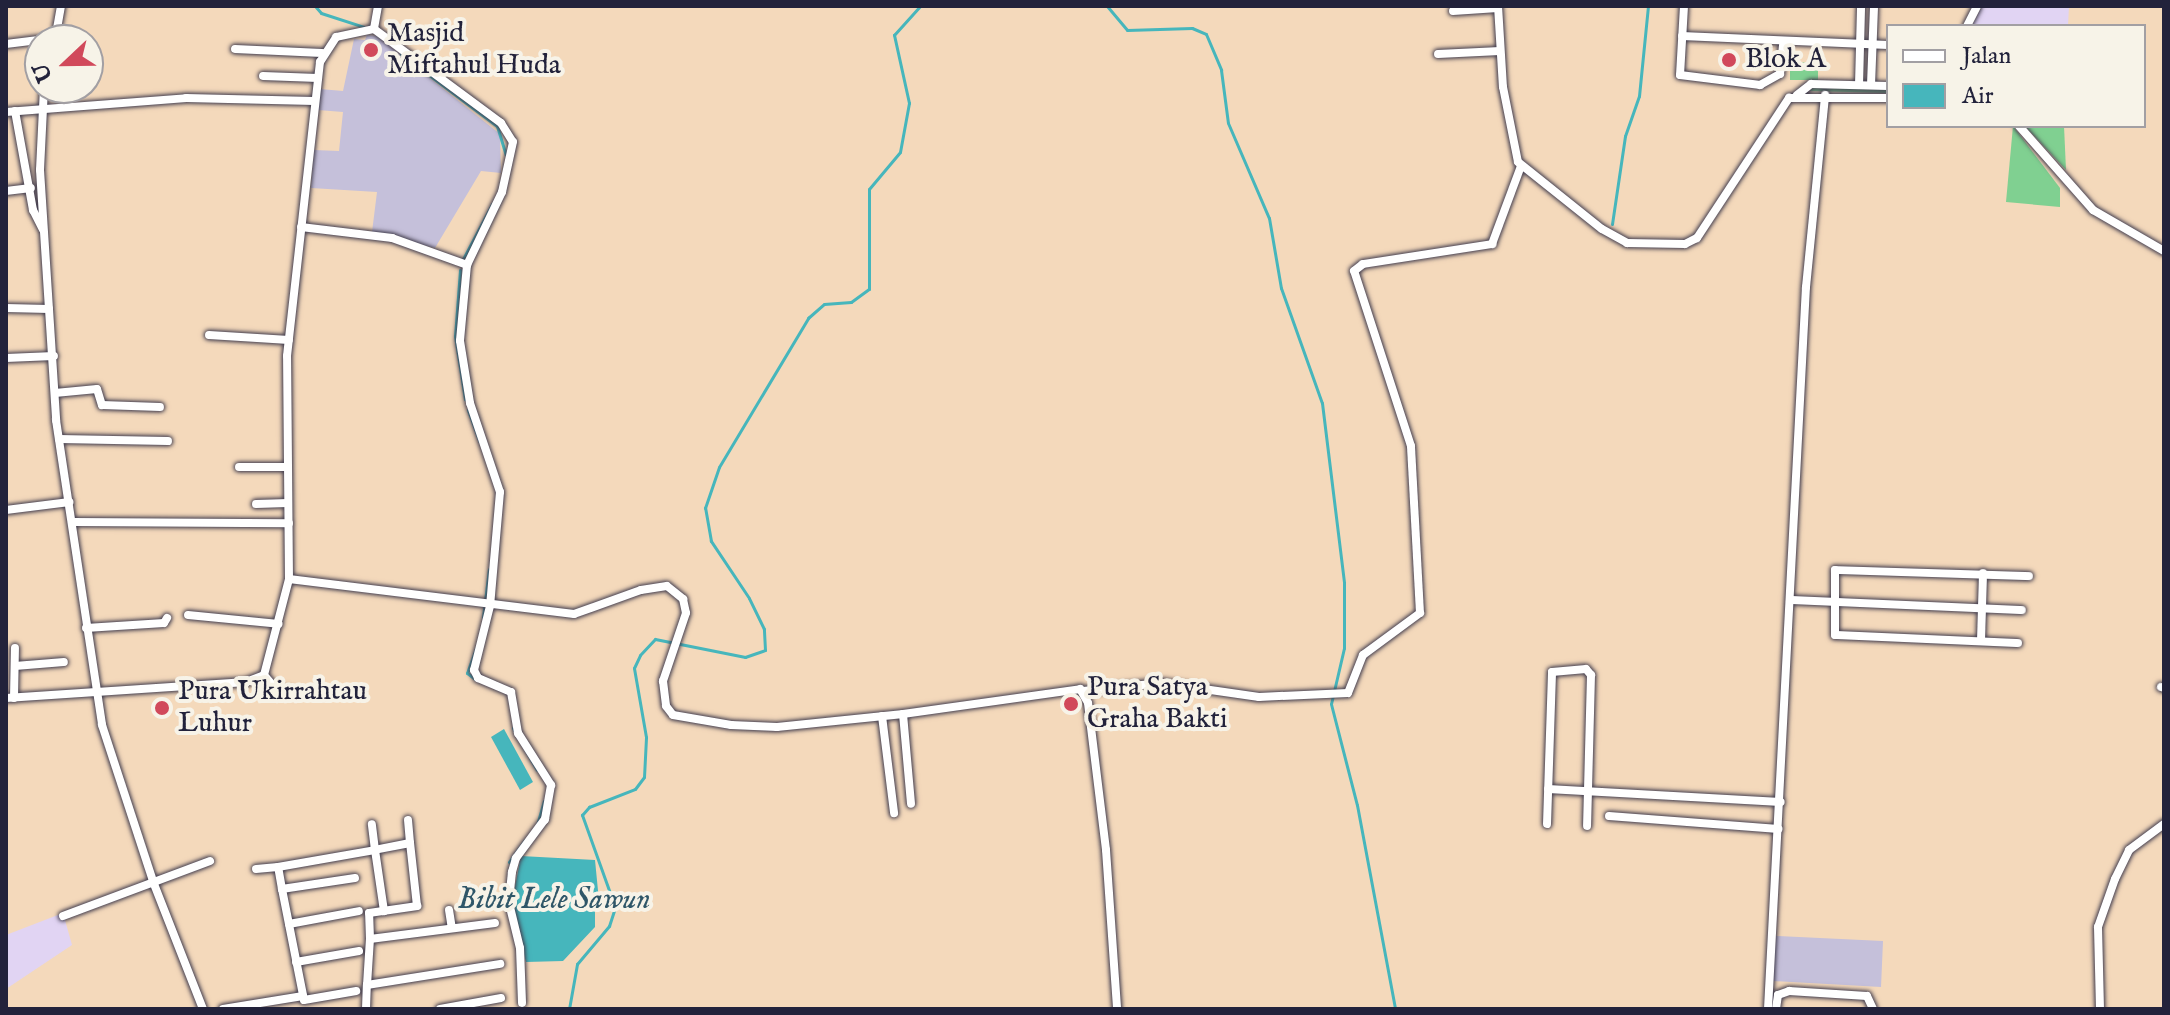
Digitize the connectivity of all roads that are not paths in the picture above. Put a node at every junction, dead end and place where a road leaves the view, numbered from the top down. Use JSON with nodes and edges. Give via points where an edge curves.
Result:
{"nodes":[{"id":1,"x":378,"y":6,"type":"edge"},
{"id":2,"x":1684,"y":6,"type":"edge"},
{"id":3,"x":1861,"y":6,"type":"edge"},
{"id":4,"x":1874,"y":6,"type":"edge"},
{"id":5,"x":1977,"y":6,"type":"edge"},
{"id":6,"x":1498,"y":7,"type":"edge"},
{"id":7,"x":1453,"y":11,"type":"dead end"},
{"id":8,"x":1968,"y":24,"type":"edge"},
{"id":9,"x":374,"y":29,"type":"junction"},
{"id":10,"x":1682,"y":36,"type":"junction"},
{"id":11,"x":1783,"y":43,"type":"junction"},
{"id":12,"x":1860,"y":44,"type":"junction"},
{"id":13,"x":1873,"y":45,"type":"junction"},
{"id":14,"x":1886,"y":45,"type":"edge"},
{"id":15,"x":235,"y":49,"type":"dead end"},
{"id":16,"x":1500,"y":51,"type":"junction"},
{"id":17,"x":322,"y":53,"type":"junction"},
{"id":18,"x":1438,"y":54,"type":"dead end"},
{"id":19,"x":263,"y":76,"type":"dead end"},
{"id":20,"x":318,"y":78,"type":"junction"},
{"id":21,"x":1859,"y":85,"type":"junction"},
{"id":22,"x":1871,"y":85,"type":"junction"},
{"id":23,"x":1886,"y":86,"type":"edge"},
{"id":24,"x":1797,"y":95,"type":"junction"},
{"id":25,"x":1825,"y":95,"type":"junction"},
{"id":26,"x":1886,"y":98,"type":"edge"},
{"id":27,"x":314,"y":101,"type":"junction"},
{"id":28,"x":43,"y":104,"type":"edge"},
{"id":29,"x":42,"y":110,"type":"junction"},
{"id":30,"x":10,"y":112,"type":"edge"},
{"id":31,"x":2021,"y":128,"type":"edge"},
{"id":32,"x":1521,"y":166,"type":"junction"},
{"id":33,"x":31,"y":188,"type":"junction"},
{"id":34,"x":6,"y":191,"type":"edge"},
{"id":35,"x":301,"y":227,"type":"junction"},
{"id":36,"x":43,"y":231,"type":"junction"},
{"id":37,"x":2164,"y":251,"type":"edge"},
{"id":38,"x":467,"y":265,"type":"junction"},
{"id":39,"x":6,"y":308,"type":"edge"},
{"id":40,"x":49,"y":309,"type":"junction"},
{"id":41,"x":209,"y":335,"type":"dead end"},
{"id":42,"x":289,"y":340,"type":"junction"},
{"id":43,"x":54,"y":356,"type":"junction"},
{"id":44,"x":6,"y":358,"type":"edge"},
{"id":45,"x":55,"y":393,"type":"junction"},
{"id":46,"x":160,"y":407,"type":"dead end"},
{"id":47,"x":59,"y":439,"type":"junction"},
{"id":48,"x":168,"y":441,"type":"dead end"},
{"id":49,"x":239,"y":467,"type":"dead end"},
{"id":50,"x":287,"y":467,"type":"junction"},
{"id":51,"x":69,"y":502,"type":"junction"},
{"id":52,"x":288,"y":503,"type":"junction"},
{"id":53,"x":256,"y":504,"type":"dead end"},
{"id":54,"x":6,"y":510,"type":"edge"},
{"id":55,"x":73,"y":522,"type":"junction"},
{"id":56,"x":289,"y":523,"type":"junction"},
{"id":57,"x":1983,"y":573,"type":"junction"},
{"id":58,"x":2029,"y":576,"type":"dead end"},
{"id":59,"x":289,"y":579,"type":"junction"},
{"id":60,"x":1790,"y":600,"type":"junction"},
{"id":61,"x":1833,"y":603,"type":"junction"},
{"id":62,"x":486,"y":605,"type":"junction"},
{"id":63,"x":1981,"y":608,"type":"junction"},
{"id":64,"x":2022,"y":610,"type":"dead end"},
{"id":65,"x":188,"y":615,"type":"dead end"},
{"id":66,"x":167,"y":618,"type":"dead end"},
{"id":67,"x":279,"y":624,"type":"junction"},
{"id":68,"x":86,"y":628,"type":"junction"},
{"id":69,"x":1981,"y":641,"type":"junction"},
{"id":70,"x":2018,"y":643,"type":"dead end"},
{"id":71,"x":15,"y":648,"type":"dead end"},
{"id":72,"x":64,"y":662,"type":"dead end"},
{"id":73,"x":15,"y":666,"type":"junction"},
{"id":74,"x":264,"y":675,"type":"junction"},
{"id":75,"x":1083,"y":691,"type":"junction"},
{"id":76,"x":97,"y":692,"type":"junction"},
{"id":77,"x":296,"y":693,"type":"dead end"},
{"id":78,"x":10,"y":698,"type":"edge"},
{"id":79,"x":903,"y":714,"type":"junction"},
{"id":80,"x":882,"y":716,"type":"junction"},
{"id":81,"x":1548,"y":789,"type":"junction"},
{"id":82,"x":1587,"y":791,"type":"junction"},
{"id":83,"x":1781,"y":802,"type":"junction"},
{"id":84,"x":911,"y":804,"type":"dead end"},
{"id":85,"x":894,"y":813,"type":"dead end"},
{"id":86,"x":1609,"y":816,"type":"dead end"},
{"id":87,"x":408,"y":820,"type":"dead end"},
{"id":88,"x":372,"y":824,"type":"dead end"},
{"id":89,"x":1547,"y":824,"type":"dead end"},
{"id":90,"x":2164,"y":824,"type":"edge"},
{"id":91,"x":1587,"y":826,"type":"dead end"},
{"id":92,"x":1779,"y":829,"type":"junction"},
{"id":93,"x":410,"y":843,"type":"junction"},
{"id":94,"x":375,"y":850,"type":"junction"},
{"id":95,"x":210,"y":861,"type":"dead end"},
{"id":96,"x":278,"y":867,"type":"junction"},
{"id":97,"x":256,"y":869,"type":"dead end"},
{"id":98,"x":355,"y":878,"type":"dead end"},
{"id":99,"x":154,"y":884,"type":"junction"},
{"id":100,"x":282,"y":889,"type":"junction"},
{"id":101,"x":449,"y":910,"type":"dead end"},
{"id":102,"x":359,"y":911,"type":"dead end"},
{"id":103,"x":384,"y":911,"type":"junction"},
{"id":104,"x":63,"y":916,"type":"dead end"},
{"id":105,"x":495,"y":923,"type":"dead end"},
{"id":106,"x":289,"y":924,"type":"junction"},
{"id":107,"x":452,"y":928,"type":"junction"},
{"id":108,"x":370,"y":939,"type":"junction"},
{"id":109,"x":359,"y":951,"type":"dead end"},
{"id":110,"x":296,"y":962,"type":"junction"},
{"id":111,"x":500,"y":964,"type":"dead end"},
{"id":112,"x":367,"y":985,"type":"junction"},
{"id":113,"x":356,"y":991,"type":"dead end"},
{"id":114,"x":501,"y":998,"type":"dead end"},
{"id":115,"x":304,"y":1001,"type":"edge"},
{"id":116,"x":522,"y":1003,"type":"dead end"},
{"id":117,"x":203,"y":1009,"type":"edge"},
{"id":118,"x":223,"y":1009,"type":"edge"},
{"id":119,"x":366,"y":1009,"type":"edge"},
{"id":120,"x":440,"y":1009,"type":"edge"},
{"id":121,"x":1117,"y":1009,"type":"edge"},
{"id":122,"x":1768,"y":1009,"type":"edge"},
{"id":123,"x":1776,"y":1009,"type":"edge"},
{"id":124,"x":1873,"y":1009,"type":"edge"},
{"id":125,"x":2100,"y":1009,"type":"edge"}],
"edges":[{"from":1,"to":9,"type":"street"},
{"from":2,"to":10,"type":"street"},
{"from":3,"to":12,"type":"street"},
{"from":4,"to":13,"type":"street"},
{"from":5,"to":8,"type":"street"},
{"from":6,"to":7,"type":"street"},
{"from":6,"to":16,"type":"street"},
{"from":9,"to":17,"type":"street","via":[[336,37]]},
{"from":9,"to":38,"type":"street","via":[[501,123],[513,142],[502,192]]},
{"from":10,"to":11,"type":"street"},
{"from":10,"to":11,"type":"street","via":[[1680,75],[1760,85],[1780,74]]},
{"from":11,"to":12,"type":"street"},
{"from":12,"to":13,"type":"street"},
{"from":12,"to":21,"type":"street"},
{"from":13,"to":14,"type":"street"},
{"from":13,"to":22,"type":"street"},
{"from":15,"to":17,"type":"street"},
{"from":16,"to":18,"type":"street"},
{"from":16,"to":32,"type":"street"},
{"from":17,"to":20,"type":"street"},
{"from":19,"to":20,"type":"street"},
{"from":20,"to":27,"type":"street"},
{"from":21,"to":22,"type":"street"},
{"from":21,"to":24,"type":"street","via":[[1811,84]]},
{"from":22,"to":23,"type":"street"},
{"from":24,"to":25,"type":"street"},
{"from":24,"to":32,"type":"street","via":[[1785,102],[1711,222],[1685,244],[1618,240]]},
{"from":25,"to":26,"type":"street"},
{"from":25,"to":60,"type":"street","via":[[1806,287]]},
{"from":27,"to":29,"type":"street","via":[[186,98]]},
{"from":27,"to":35,"type":"street"},
{"from":28,"to":29,"type":"street"},
{"from":29,"to":30,"type":"street"},
{"from":29,"to":36,"type":"street"},
{"from":30,"to":33,"type":"street"},
{"from":31,"to":37,"type":"street","via":[[2093,210]]},
{"from":32,"to":75,"type":"street","via":[[1492,244],[1363,264],[1354,271],[1405,418],[1421,606],[1414,618],[1363,655],[1353,688],[1333,695],[1251,696],[1162,683]]},
{"from":33,"to":34,"type":"street"},
{"from":33,"to":36,"type":"street"},
{"from":35,"to":38,"type":"street","via":[[392,238]]},
{"from":35,"to":42,"type":"street"},
{"from":36,"to":40,"type":"street"},
{"from":38,"to":62,"type":"street","via":[[460,320],[463,362],[470,403],[500,492]]},
{"from":39,"to":40,"type":"street"},
{"from":40,"to":43,"type":"street"},
{"from":41,"to":42,"type":"street"},
{"from":42,"to":50,"type":"street"},
{"from":43,"to":44,"type":"street"},
{"from":43,"to":45,"type":"street"},
{"from":45,"to":46,"type":"street","via":[[97,389],[102,405]]},
{"from":45,"to":47,"type":"street"},
{"from":47,"to":48,"type":"street"},
{"from":47,"to":51,"type":"street"},
{"from":49,"to":50,"type":"street"},
{"from":50,"to":52,"type":"street"},
{"from":51,"to":54,"type":"street"},
{"from":51,"to":55,"type":"street"},
{"from":52,"to":53,"type":"street"},
{"from":52,"to":56,"type":"street"},
{"from":55,"to":56,"type":"street"},
{"from":55,"to":68,"type":"street"},
{"from":56,"to":59,"type":"street"},
{"from":57,"to":58,"type":"street"},
{"from":57,"to":61,"type":"street","via":[[1839,567]]},
{"from":57,"to":63,"type":"street"},
{"from":59,"to":62,"type":"street"},
{"from":59,"to":67,"type":"street"},
{"from":60,"to":61,"type":"street"},
{"from":60,"to":83,"type":"street"},
{"from":61,"to":63,"type":"street"},
{"from":61,"to":69,"type":"street","via":[[1831,631],[1838,636]]},
{"from":62,"to":80,"type":"street","via":[[574,614],[667,586],[685,604],[662,694],[673,715],[777,727]]},
{"from":62,"to":116,"type":"street","via":[[475,675],[511,692],[518,733],[552,790],[545,819],[516,858],[512,872],[509,903],[520,948]]},
{"from":63,"to":64,"type":"street"},
{"from":63,"to":69,"type":"street"},
{"from":65,"to":67,"type":"street"},
{"from":66,"to":68,"type":"street","via":[[164,623]]},
{"from":67,"to":74,"type":"street"},
{"from":68,"to":76,"type":"street"},
{"from":69,"to":70,"type":"street"},
{"from":71,"to":73,"type":"street"},
{"from":72,"to":73,"type":"street"},
{"from":73,"to":78,"type":"street"},
{"from":74,"to":76,"type":"street","via":[[246,682]]},
{"from":74,"to":77,"type":"street","via":[[276,689]]},
{"from":75,"to":79,"type":"street"},
{"from":75,"to":121,"type":"street","via":[[1106,850]]},
{"from":76,"to":78,"type":"street"},
{"from":76,"to":99,"type":"street","via":[[102,725]]},
{"from":79,"to":80,"type":"street"},
{"from":79,"to":84,"type":"street"},
{"from":80,"to":85,"type":"street"},
{"from":81,"to":82,"type":"street"},
{"from":81,"to":82,"type":"street","via":[[1552,672],[1586,669],[1591,675]]},
{"from":81,"to":89,"type":"street"},
{"from":82,"to":83,"type":"street"},
{"from":82,"to":91,"type":"street"},
{"from":83,"to":92,"type":"street"},
{"from":86,"to":92,"type":"street"},
{"from":87,"to":93,"type":"street"},
{"from":88,"to":94,"type":"street"},
{"from":90,"to":125,"type":"street","via":[[2129,850],[2098,927]]},
{"from":92,"to":122,"type":"street"},
{"from":93,"to":94,"type":"street"},
{"from":93,"to":103,"type":"street","via":[[417,906]]},
{"from":94,"to":96,"type":"street"},
{"from":94,"to":103,"type":"street"},
{"from":95,"to":99,"type":"street"},
{"from":96,"to":97,"type":"street"},
{"from":96,"to":100,"type":"street"},
{"from":98,"to":100,"type":"street"},
{"from":99,"to":104,"type":"street"},
{"from":99,"to":117,"type":"street"},
{"from":100,"to":106,"type":"street"},
{"from":101,"to":107,"type":"street"},
{"from":102,"to":106,"type":"street"},
{"from":103,"to":108,"type":"street","via":[[369,913]]},
{"from":105,"to":107,"type":"street"},
{"from":106,"to":110,"type":"street"},
{"from":107,"to":108,"type":"street"},
{"from":108,"to":112,"type":"street"},
{"from":109,"to":110,"type":"street"},
{"from":110,"to":115,"type":"street"},
{"from":111,"to":112,"type":"street"},
{"from":112,"to":119,"type":"street"},
{"from":113,"to":115,"type":"street"},
{"from":114,"to":120,"type":"street"},
{"from":115,"to":118,"type":"street"},
{"from":123,"to":124,"type":"street","via":[[1778,995],[1789,991],[1867,996]]}]}
